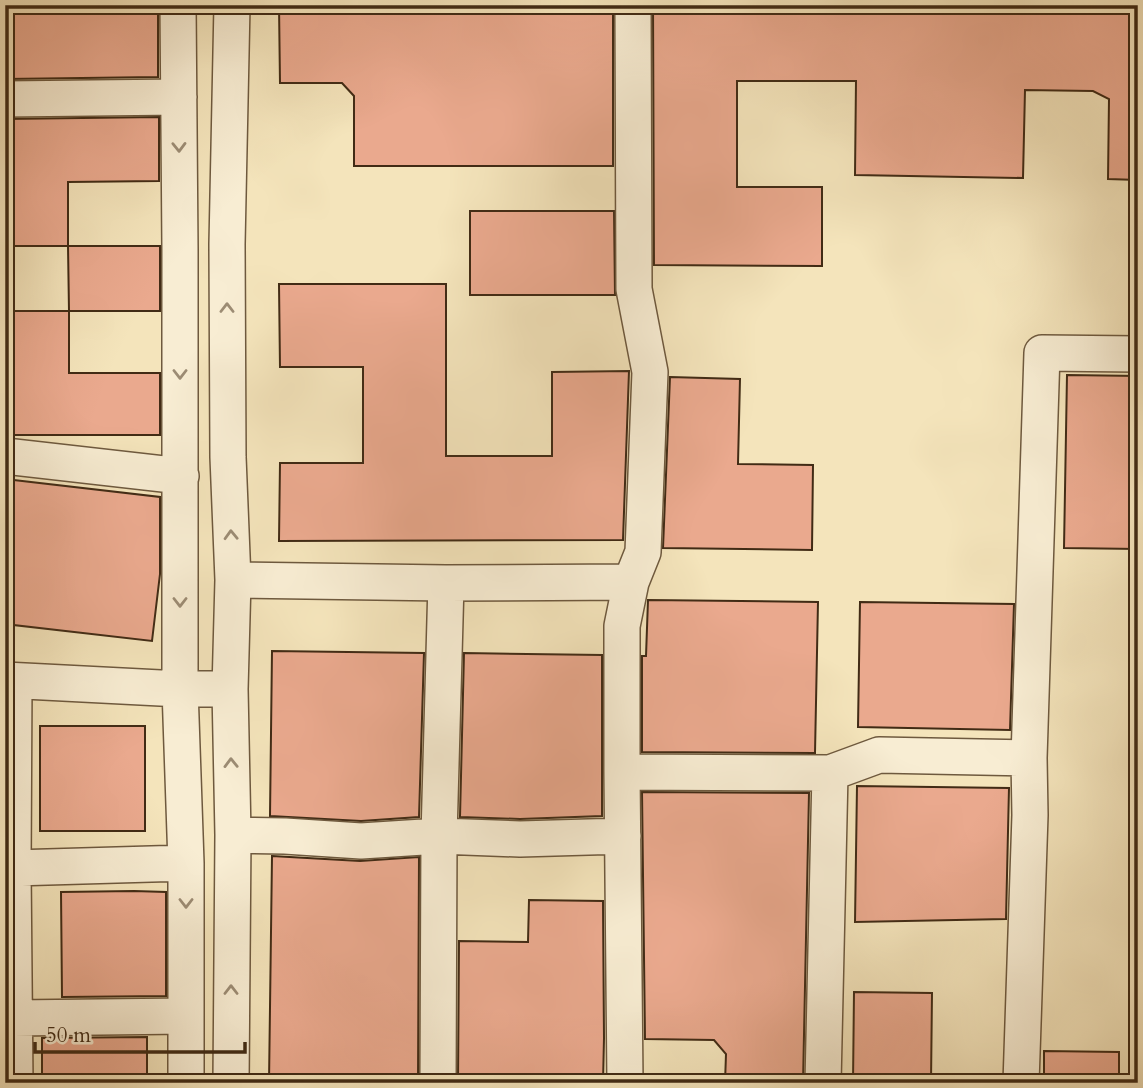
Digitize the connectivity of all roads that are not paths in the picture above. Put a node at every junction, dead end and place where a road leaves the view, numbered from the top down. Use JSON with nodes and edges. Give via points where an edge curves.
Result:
{"nodes":[{"id":1,"x":178,"y":5,"type":"edge"},
{"id":2,"x":232,"y":5,"type":"edge"},
{"id":3,"x":633,"y":5,"type":"edge"},
{"id":4,"x":178,"y":97,"type":"junction"},
{"id":5,"x":5,"y":99,"type":"edge"},
{"id":6,"x":1138,"y":354,"type":"edge"},
{"id":7,"x":5,"y":456,"type":"edge"},
{"id":8,"x":181,"y":476,"type":"junction"},
{"id":9,"x":233,"y":580,"type":"junction"},
{"id":10,"x":631,"y":582,"type":"junction"},
{"id":11,"x":446,"y":583,"type":"junction"},
{"id":12,"x":10,"y":681,"type":"edge"},
{"id":13,"x":180,"y":689,"type":"junction"},
{"id":14,"x":230,"y":689,"type":"junction"},
{"id":15,"x":1029,"y":758,"type":"junction"},
{"id":16,"x":622,"y":772,"type":"junction"},
{"id":17,"x":830,"y":773,"type":"junction"},
{"id":18,"x":233,"y":835,"type":"junction"},
{"id":19,"x":439,"y":836,"type":"junction"},
{"id":20,"x":623,"y":836,"type":"junction"},
{"id":21,"x":186,"y":863,"type":"junction"},
{"id":22,"x":13,"y":868,"type":"junction"},
{"id":23,"x":186,"y":1016,"type":"junction"},
{"id":24,"x":14,"y":1018,"type":"junction"},
{"id":25,"x":15,"y":1083,"type":"edge"},
{"id":26,"x":186,"y":1083,"type":"edge"},
{"id":27,"x":231,"y":1083,"type":"edge"},
{"id":28,"x":438,"y":1083,"type":"edge"},
{"id":29,"x":625,"y":1083,"type":"edge"},
{"id":30,"x":823,"y":1083,"type":"edge"},
{"id":31,"x":1021,"y":1083,"type":"edge"}],
"edges":[{"from":1,"to":4,"type":"street"},
{"from":9,"to":2,"type":"street","one_way":true,"via":[[227,257]]},
{"from":3,"to":10,"type":"street","via":[[635,289],[650,372],[643,552]]},
{"from":4,"to":5,"type":"street"},
{"from":4,"to":8,"type":"street","one_way":true},
{"from":6,"to":15,"type":"street","via":[[1042,353]]},
{"from":7,"to":8,"type":"street"},
{"from":8,"to":13,"type":"street","one_way":true},
{"from":9,"to":11,"type":"street"},
{"from":9,"to":14,"type":"street"},
{"from":10,"to":11,"type":"street"},
{"from":10,"to":16,"type":"street","via":[[622,626]]},
{"from":11,"to":19,"type":"street"},
{"from":12,"to":13,"type":"street"},
{"from":12,"to":22,"type":"street"},
{"from":13,"to":14,"type":"street"},
{"from":13,"to":21,"type":"street"},
{"from":18,"to":14,"type":"street","one_way":true},
{"from":15,"to":17,"type":"street","via":[[878,755]]},
{"from":15,"to":31,"type":"street"},
{"from":16,"to":17,"type":"street"},
{"from":16,"to":20,"type":"street"},
{"from":17,"to":30,"type":"street"},
{"from":18,"to":19,"type":"street","via":[[361,841]]},
{"from":27,"to":18,"type":"street","one_way":true},
{"from":19,"to":20,"type":"street"},
{"from":19,"to":28,"type":"street"},
{"from":20,"to":29,"type":"street"},
{"from":21,"to":22,"type":"street"},
{"from":21,"to":23,"type":"street","one_way":true},
{"from":22,"to":24,"type":"street"},
{"from":23,"to":24,"type":"street"},
{"from":23,"to":26,"type":"street"},
{"from":24,"to":25,"type":"street"}]}
